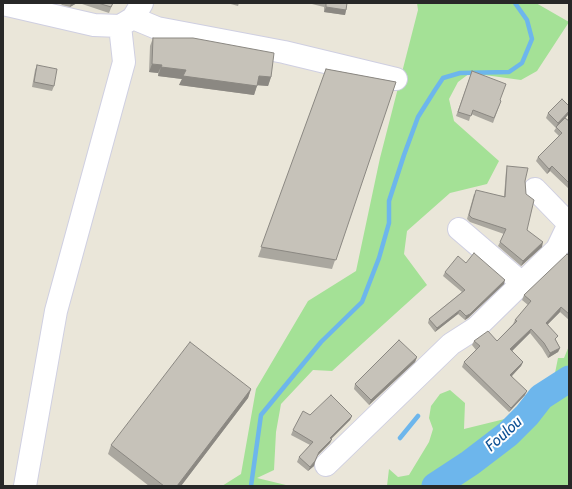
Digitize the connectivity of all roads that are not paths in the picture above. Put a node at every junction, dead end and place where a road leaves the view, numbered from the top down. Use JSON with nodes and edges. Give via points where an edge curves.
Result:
{"nodes":[{"id":1,"x":3,"y":4,"type":"edge"},
{"id":2,"x":132,"y":16,"type":"edge"},
{"id":3,"x":396,"y":79,"type":"dead end"},
{"id":4,"x":535,"y":189,"type":"dead end"},
{"id":5,"x":569,"y":224,"type":"edge"},
{"id":6,"x":459,"y":229,"type":"dead end"},
{"id":7,"x":563,"y":252,"type":"edge"},
{"id":8,"x":522,"y":283,"type":"junction"},
{"id":9,"x":326,"y":465,"type":"dead end"},
{"id":10,"x":25,"y":486,"type":"edge"}],
"edges":[{"from":1,"to":2,"type":"street","via":[[94,25]]},
{"from":2,"to":3,"type":"street","via":[[157,28],[284,52]]},
{"from":2,"to":10,"type":"street","via":[[124,62],[56,312]]},
{"from":4,"to":5,"type":"street"},
{"from":5,"to":7,"type":"street"},
{"from":6,"to":8,"type":"street"},
{"from":7,"to":8,"type":"street"},
{"from":8,"to":9,"type":"street","via":[[476,328],[451,344]]}]}
